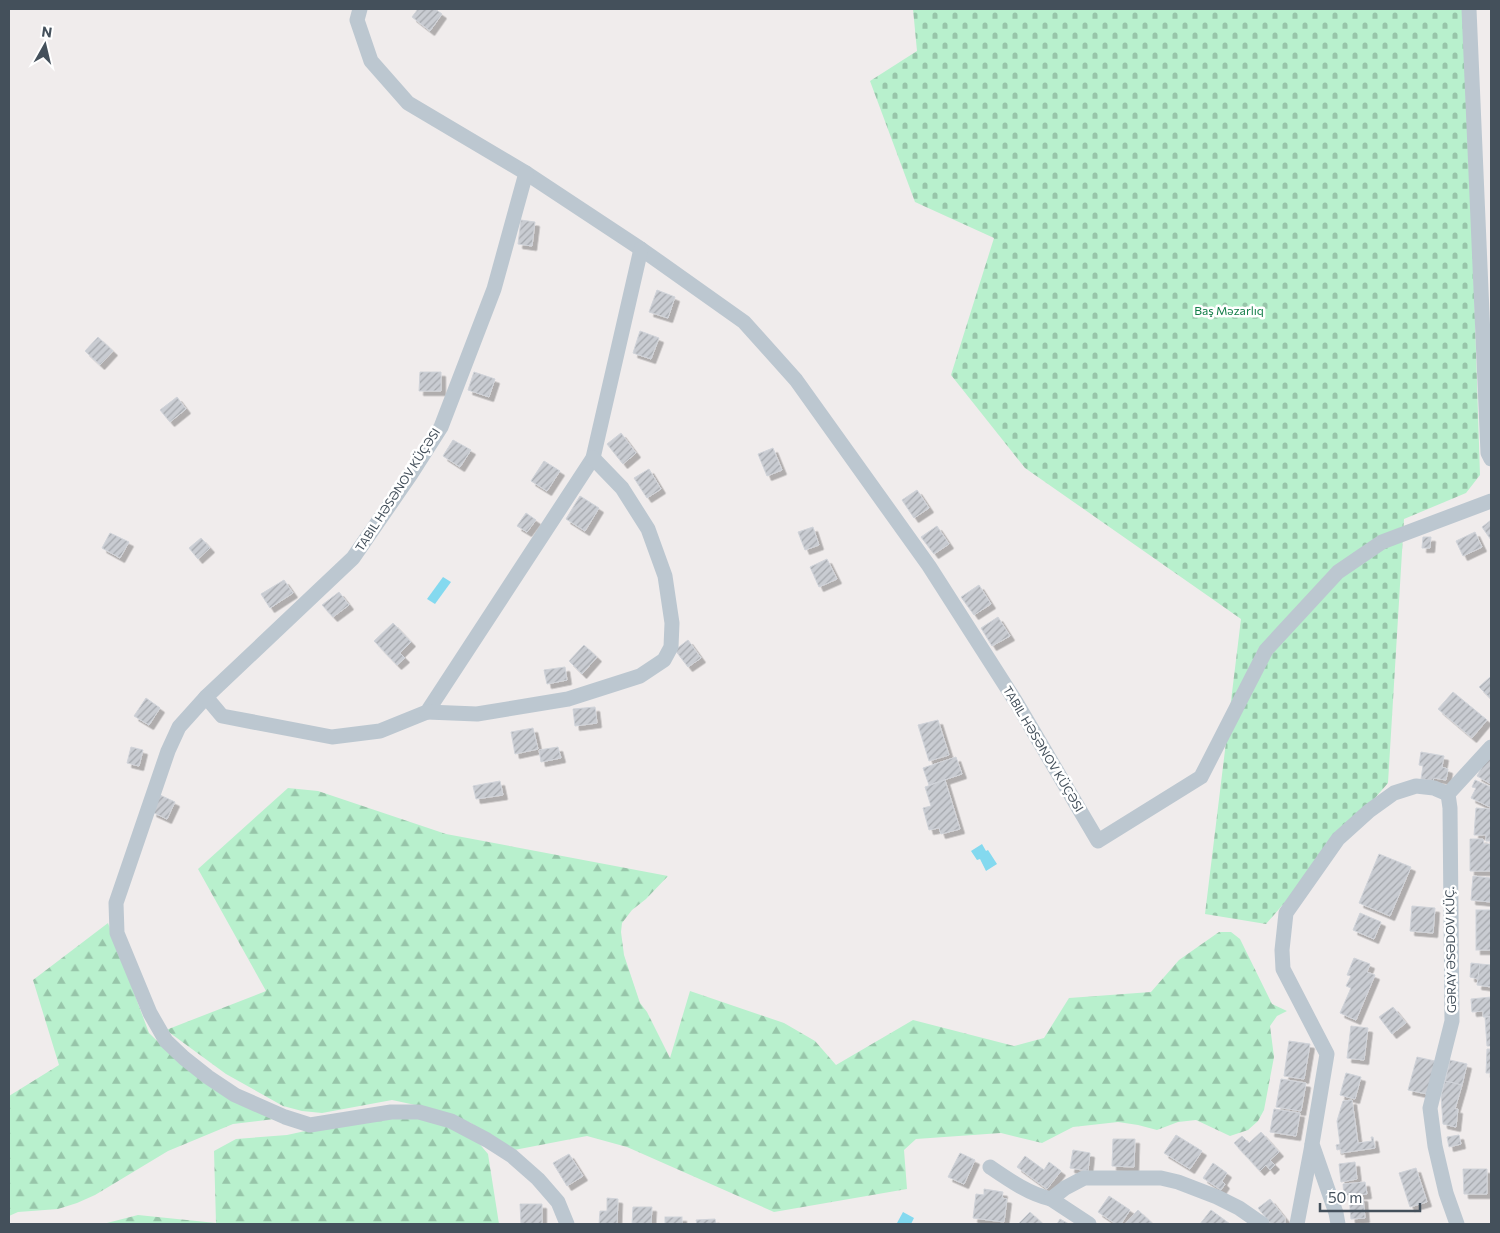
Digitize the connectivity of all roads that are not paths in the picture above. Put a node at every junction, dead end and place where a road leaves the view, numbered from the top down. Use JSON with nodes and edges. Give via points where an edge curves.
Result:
{"nodes":[{"id":1,"x":360,"y":9,"type":"edge"},
{"id":2,"x":1469,"y":9,"type":"edge"},
{"id":3,"x":526,"y":173,"type":"junction"},
{"id":4,"x":641,"y":249,"type":"junction"},
{"id":5,"x":592,"y":458,"type":"junction"},
{"id":6,"x":1491,"y":460,"type":"edge"},
{"id":7,"x":1491,"y":501,"type":"edge"},
{"id":8,"x":206,"y":697,"type":"junction"},
{"id":9,"x":427,"y":712,"type":"junction"},
{"id":10,"x":1491,"y":747,"type":"edge"},
{"id":11,"x":1448,"y":794,"type":"junction"},
{"id":12,"x":1312,"y":1144,"type":"junction"},
{"id":13,"x":990,"y":1168,"type":"dead end"},
{"id":14,"x":1051,"y":1199,"type":"junction"},
{"id":15,"x":567,"y":1224,"type":"edge"},
{"id":16,"x":1089,"y":1224,"type":"edge"},
{"id":17,"x":1262,"y":1224,"type":"edge"},
{"id":18,"x":1297,"y":1224,"type":"edge"},
{"id":19,"x":1338,"y":1224,"type":"edge"},
{"id":20,"x":1457,"y":1224,"type":"edge"}],
"edges":[{"from":1,"to":3,"type":"street","name":"TABIL HƏSƏNOV KÜÇƏSI","via":[[357,20],[371,61],[408,103]]},
{"from":2,"to":6,"type":"street","via":[[1488,453]]},
{"from":3,"to":4,"type":"street","name":"TABIL HƏSƏNOV KÜÇƏSI"},
{"from":3,"to":8,"type":"street","name":"TABIL HƏSƏNOV KÜÇƏSI","via":[[494,289],[440,426],[411,474],[353,558]]},
{"from":4,"to":5,"type":"street"},
{"from":4,"to":7,"type":"street","name":"TABIL HƏSƏNOV KÜÇƏSI","via":[[744,322],[796,380],[929,566],[1016,702],[1098,841],[1201,777],[1266,650],[1338,572],[1382,542]]},
{"from":5,"to":9,"type":"street"},
{"from":5,"to":9,"type":"street","via":[[622,488],[648,529],[665,576],[672,623],[671,646],[664,660],[640,676],[568,699],[477,714]]},
{"from":8,"to":9,"type":"street","via":[[222,716],[332,737],[380,731]]},
{"from":8,"to":15,"type":"street","name":"TABIL HƏSƏNOV KÜÇƏSI","via":[[179,727],[168,751],[116,903],[118,933],[150,1013],[166,1041],[190,1063],[235,1095],[310,1125],[391,1112],[419,1112],[451,1121],[512,1156],[538,1179],[558,1202]]},
{"from":10,"to":11,"type":"street"},
{"from":11,"to":12,"type":"street","via":[[1416,786],[1394,793],[1369,811],[1338,839],[1286,913],[1283,969],[1327,1054]]},
{"from":11,"to":20,"type":"street","name":"GƏRAY ƏSƏDOV KÜÇ.","via":[[1452,1021],[1430,1108],[1435,1146]]},
{"from":12,"to":18,"type":"street"},
{"from":12,"to":19,"type":"street"},
{"from":13,"to":14,"type":"street","via":[[1038,1196]]},
{"from":14,"to":16,"type":"street"},
{"from":14,"to":17,"type":"street","via":[[1084,1178],[1161,1178],[1239,1208]]}]}
